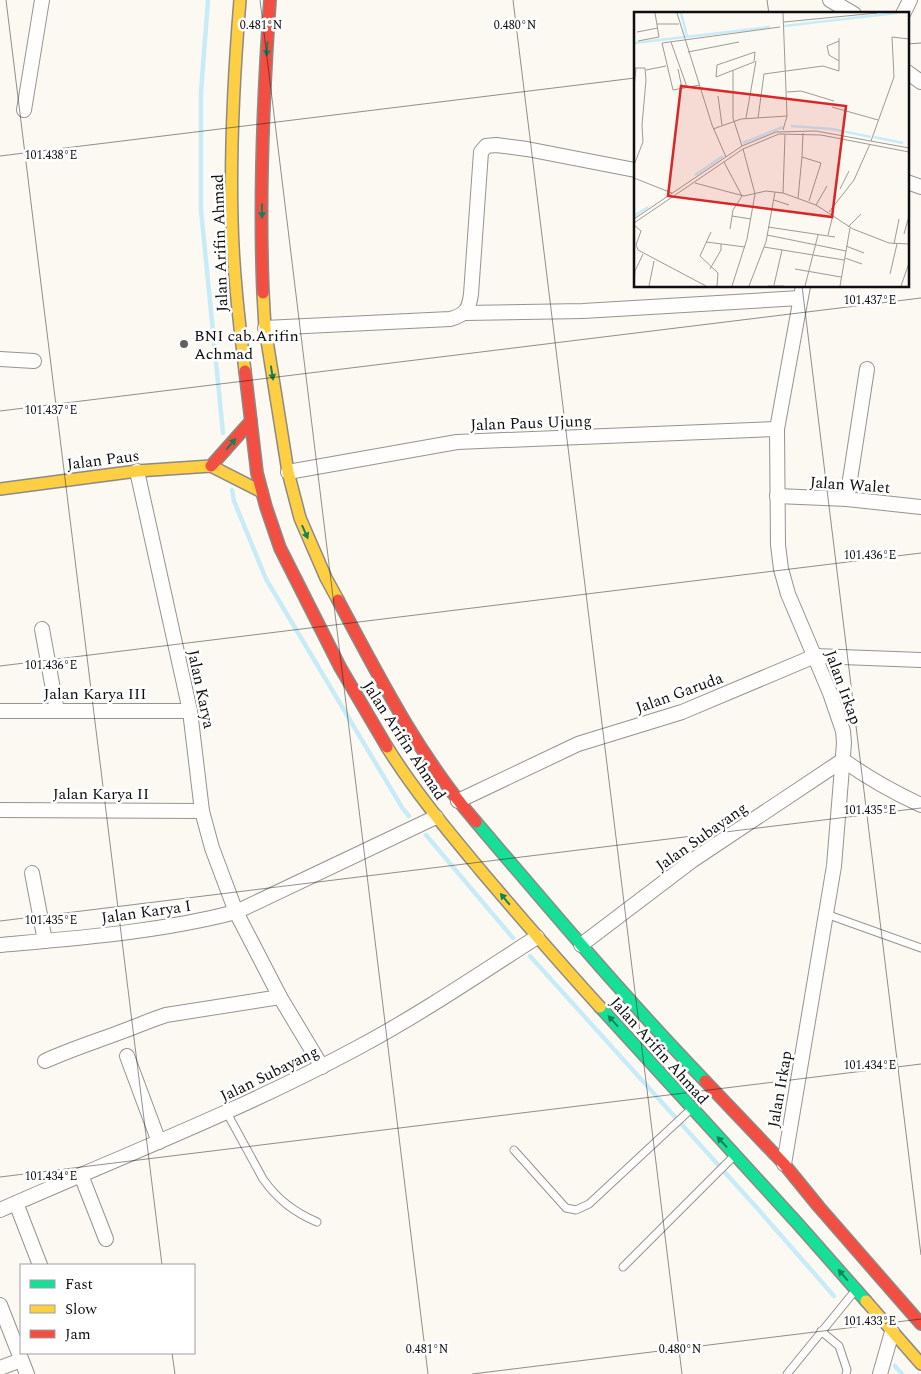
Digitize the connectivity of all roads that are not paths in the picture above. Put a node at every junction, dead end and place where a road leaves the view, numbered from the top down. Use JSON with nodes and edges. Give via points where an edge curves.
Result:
{"nodes":[{"id":1,"x":42,"y":0,"type":"edge"},
{"id":2,"x":830,"y":0,"type":"edge"},
{"id":3,"x":910,"y":0,"type":"edge"},
{"id":4,"x":239,"y":4,"type":"edge"},
{"id":5,"x":270,"y":6,"type":"edge"},
{"id":6,"x":851,"y":12,"type":"edge"},
{"id":7,"x":904,"y":12,"type":"edge"},
{"id":8,"x":908,"y":73,"type":"edge"},
{"id":9,"x":921,"y":82,"type":"edge"},
{"id":10,"x":24,"y":110,"type":"dead end"},
{"id":11,"x":634,"y":170,"type":"edge"},
{"id":12,"x":908,"y":182,"type":"edge"},
{"id":13,"x":921,"y":188,"type":"edge"},
{"id":14,"x":802,"y":292,"type":"edge"},
{"id":15,"x":464,"y":313,"type":"junction"},
{"id":16,"x":265,"y":328,"type":"junction"},
{"id":17,"x":0,"y":359,"type":"edge"},
{"id":18,"x":34,"y":361,"type":"dead end"},
{"id":19,"x":867,"y":369,"type":"dead end"},
{"id":20,"x":251,"y":421,"type":"junction"},
{"id":21,"x":777,"y":428,"type":"junction"},
{"id":22,"x":211,"y":466,"type":"junction"},
{"id":23,"x":136,"y":471,"type":"junction"},
{"id":24,"x":288,"y":472,"type":"junction"},
{"id":25,"x":0,"y":489,"type":"edge"},
{"id":26,"x":262,"y":492,"type":"junction"},
{"id":27,"x":777,"y":496,"type":"junction"},
{"id":28,"x":847,"y":499,"type":"junction"},
{"id":29,"x":921,"y":507,"type":"edge"},
{"id":30,"x":42,"y":629,"type":"dead end"},
{"id":31,"x":815,"y":656,"type":"junction"},
{"id":32,"x":921,"y":660,"type":"edge"},
{"id":33,"x":0,"y":711,"type":"edge"},
{"id":34,"x":57,"y":711,"type":"junction"},
{"id":35,"x":190,"y":711,"type":"junction"},
{"id":36,"x":843,"y":760,"type":"junction"},
{"id":37,"x":458,"y":801,"type":"junction"},
{"id":38,"x":921,"y":805,"type":"edge"},
{"id":39,"x":0,"y":810,"type":"edge"},
{"id":40,"x":202,"y":810,"type":"junction"},
{"id":41,"x":436,"y":817,"type":"junction"},
{"id":42,"x":32,"y":873,"type":"dead end"},
{"id":43,"x":236,"y":912,"type":"junction"},
{"id":44,"x":826,"y":914,"type":"junction"},
{"id":45,"x":537,"y":937,"type":"junction"},
{"id":46,"x":45,"y":941,"type":"junction"},
{"id":47,"x":0,"y":945,"type":"edge"},
{"id":48,"x":581,"y":945,"type":"junction"},
{"id":49,"x":921,"y":948,"type":"edge"},
{"id":50,"x":280,"y":997,"type":"junction"},
{"id":51,"x":127,"y":1056,"type":"dead end"},
{"id":52,"x":46,"y":1061,"type":"dead end"},
{"id":53,"x":322,"y":1067,"type":"junction"},
{"id":54,"x":227,"y":1113,"type":"junction"},
{"id":55,"x":687,"y":1113,"type":"junction"},
{"id":56,"x":159,"y":1142,"type":"junction"},
{"id":57,"x":514,"y":1150,"type":"dead end"},
{"id":58,"x":735,"y":1155,"type":"junction"},
{"id":59,"x":784,"y":1164,"type":"junction"},
{"id":60,"x":81,"y":1175,"type":"junction"},
{"id":61,"x":16,"y":1203,"type":"junction"},
{"id":62,"x":0,"y":1210,"type":"edge"},
{"id":63,"x":809,"y":1216,"type":"junction"},
{"id":64,"x":317,"y":1222,"type":"dead end"},
{"id":65,"x":106,"y":1239,"type":"dead end"},
{"id":66,"x":40,"y":1264,"type":"edge"},
{"id":67,"x":623,"y":1267,"type":"dead end"},
{"id":68,"x":856,"y":1290,"type":"junction"},
{"id":69,"x":0,"y":1305,"type":"edge"},
{"id":70,"x":921,"y":1324,"type":"edge"},
{"id":71,"x":4,"y":1329,"type":"edge"},
{"id":72,"x":821,"y":1331,"type":"junction"},
{"id":73,"x":892,"y":1332,"type":"junction"},
{"id":74,"x":21,"y":1360,"type":"junction"},
{"id":75,"x":921,"y":1364,"type":"edge"},
{"id":76,"x":0,"y":1368,"type":"edge"},
{"id":77,"x":27,"y":1374,"type":"edge"},
{"id":78,"x":787,"y":1374,"type":"edge"},
{"id":79,"x":846,"y":1374,"type":"edge"},
{"id":80,"x":880,"y":1374,"type":"edge"}],
"edges":[{"from":1,"to":10,"type":"street"},
{"from":2,"to":6,"type":"street"},
{"from":3,"to":7,"type":"street"},
{"from":4,"to":5,"type":"main road"},
{"from":4,"to":20,"type":"main road","name":"Jalan Arifin Ahmad","via":[[233,88],[232,219],[236,296]]},
{"from":5,"to":16,"type":"main road","name":"Jalan Arifin Ahmad","one_way":true,"via":[[262,174]]},
{"from":8,"to":9,"type":"street"},
{"from":11,"to":15,"type":"street","via":[[527,149],[486,146],[481,152],[471,294]]},
{"from":12,"to":13,"type":"street"},
{"from":14,"to":15,"type":"street","via":[[583,311]]},
{"from":14,"to":21,"type":"street","name":"Jalan Irkap"},
{"from":15,"to":16,"type":"street","via":[[450,320]]},
{"from":16,"to":24,"type":"main road","name":"Jalan Arifin Ahmad","one_way":true},
{"from":17,"to":18,"type":"street"},
{"from":19,"to":28,"type":"street"},
{"from":22,"to":20,"type":"main road","one_way":true},
{"from":20,"to":26,"type":"main road","name":"Jalan Arifin Ahmad"},
{"from":21,"to":24,"type":"street","name":"Jalan Paus Ujung","via":[[457,442]]},
{"from":21,"to":27,"type":"street","name":"Jalan Irkap"},
{"from":22,"to":23,"type":"main road","name":"Jalan Paus"},
{"from":22,"to":26,"type":"main road"},
{"from":23,"to":25,"type":"main road","name":"Jalan Paus"},
{"from":23,"to":35,"type":"street","name":"Jalan Karya"},
{"from":24,"to":37,"type":"main road","name":"Jalan Arifin Ahmad","one_way":true,"via":[[300,518],[326,578],[393,704]]},
{"from":26,"to":41,"type":"main road","name":"Jalan Arifin Ahmad","via":[[280,548],[340,667],[390,752]]},
{"from":27,"to":28,"type":"street","name":"Jalan Walet"},
{"from":27,"to":31,"type":"street","name":"Jalan Irkap","via":[[781,569],[788,594]]},
{"from":28,"to":29,"type":"street","name":"Jalan Walet"},
{"from":30,"to":34,"type":"street"},
{"from":31,"to":32,"type":"street","name":"Jalan Garuda"},
{"from":31,"to":36,"type":"street","name":"Jalan Irkap","via":[[843,731]]},
{"from":31,"to":37,"type":"street","name":"Jalan Garuda","via":[[682,712],[578,744]]},
{"from":33,"to":34,"type":"street","name":"Jalan Karya III"},
{"from":34,"to":35,"type":"street","name":"Jalan Karya III"},
{"from":35,"to":40,"type":"street","name":"Jalan Karya"},
{"from":36,"to":38,"type":"street","via":[[891,791]]},
{"from":36,"to":44,"type":"street","name":"Jalan Irkap","via":[[834,866]]},
{"from":36,"to":48,"type":"street","name":"Jalan Subayang","via":[[693,860]]},
{"from":37,"to":48,"type":"main road","name":"Jalan Arifin Ahmad"},
{"from":39,"to":40,"type":"street","name":"Jalan Karya II"},
{"from":40,"to":43,"type":"street","name":"Jalan Karya","via":[[212,848]]},
{"from":41,"to":43,"type":"street"},
{"from":45,"to":41,"type":"main road","name":"Jalan Arifin Ahmad","one_way":true},
{"from":42,"to":46,"type":"street"},
{"from":43,"to":46,"type":"street","name":"Jalan Karya I","via":[[158,929]]},
{"from":43,"to":50,"type":"street","name":"Jalan Karya"},
{"from":44,"to":49,"type":"lane"},
{"from":44,"to":59,"type":"street","name":"Jalan Irkap"},
{"from":45,"to":53,"type":"street","name":"Jalan Subayang","via":[[435,1002]]},
{"from":55,"to":45,"type":"main road","name":"Jalan Arifin Ahmad","one_way":true},
{"from":46,"to":47,"type":"street","name":"Jalan Karya I"},
{"from":48,"to":59,"type":"main road","name":"Jalan Arifin Ahmad"},
{"from":50,"to":52,"type":"street","via":[[166,1015],[72,1048]]},
{"from":50,"to":53,"type":"street","name":"Jalan Karya"},
{"from":51,"to":56,"type":"street"},
{"from":53,"to":54,"type":"street","name":"Jalan Subayang"},
{"from":54,"to":56,"type":"street","name":"Jalan Subayang"},
{"from":54,"to":64,"type":"lane","via":[[270,1189],[298,1214]]},
{"from":55,"to":57,"type":"lane","via":[[589,1204],[576,1210],[566,1208]]},
{"from":58,"to":55,"type":"main road","name":"Jalan Arifin Ahmad","one_way":true},
{"from":56,"to":60,"type":"street","name":"Jalan Subayang"},
{"from":58,"to":63,"type":"main road","name":"Jalan Arifin Ahmad"},
{"from":58,"to":67,"type":"lane"},
{"from":59,"to":63,"type":"main road","name":"Jalan Arifin Ahmad"},
{"from":60,"to":61,"type":"street","name":"Jalan Subayang"},
{"from":60,"to":65,"type":"street"},
{"from":61,"to":62,"type":"street","name":"Jalan Subayang"},
{"from":61,"to":66,"type":"street"},
{"from":68,"to":63,"type":"main road","name":"Jalan Arifin Ahmad","one_way":true},
{"from":63,"to":70,"type":"main road","name":"Jalan Arifin Ahmad"},
{"from":68,"to":72,"type":"lane"},
{"from":68,"to":73,"type":"main road","name":"Jalan Arifin Ahmad"},
{"from":69,"to":71,"type":"street"},
{"from":71,"to":74,"type":"street"},
{"from":72,"to":78,"type":"lane"},
{"from":72,"to":79,"type":"lane","via":[[839,1346]]},
{"from":73,"to":75,"type":"main road","name":"Jalan Arifin Ahmad"},
{"from":73,"to":80,"type":"street"},
{"from":74,"to":76,"type":"street"},
{"from":74,"to":77,"type":"street"}]}
